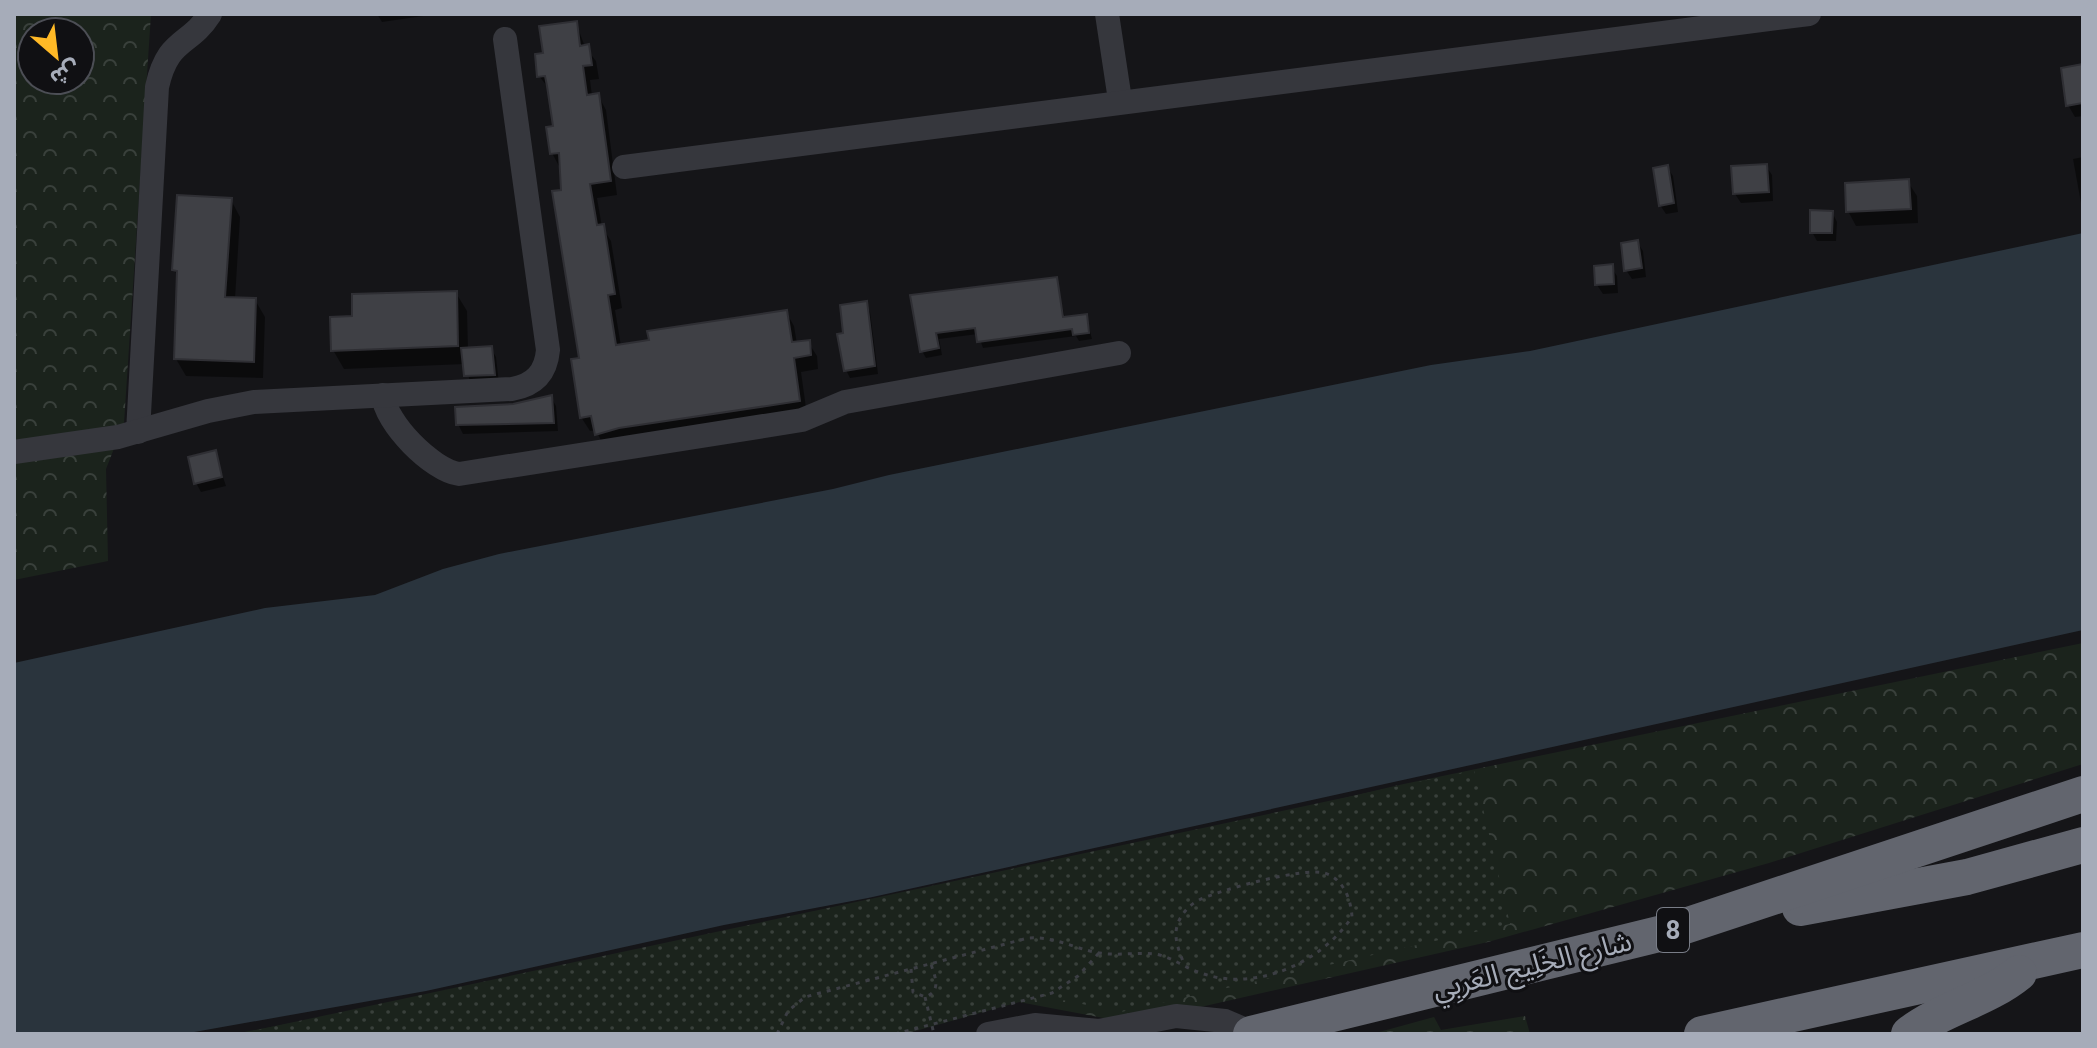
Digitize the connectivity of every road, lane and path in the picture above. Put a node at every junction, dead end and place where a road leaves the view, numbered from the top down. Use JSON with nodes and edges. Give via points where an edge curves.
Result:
{"nodes":[{"id":1,"x":210,"y":14,"type":"edge"},
{"id":2,"x":1107,"y":14,"type":"edge"},
{"id":3,"x":1809,"y":14,"type":"edge"},
{"id":4,"x":505,"y":39,"type":"dead end"},
{"id":5,"x":1120,"y":100,"type":"junction"},
{"id":6,"x":624,"y":167,"type":"dead end"},
{"id":7,"x":1119,"y":353,"type":"dead end"},
{"id":8,"x":383,"y":395,"type":"junction"},
{"id":9,"x":138,"y":432,"type":"junction"},
{"id":10,"x":14,"y":452,"type":"edge"},
{"id":11,"x":2083,"y":794,"type":"edge"},
{"id":12,"x":2083,"y":845,"type":"edge"},
{"id":13,"x":1667,"y":932,"type":"junction"},
{"id":14,"x":2083,"y":950,"type":"edge"},
{"id":15,"x":1099,"y":953,"type":"junction"},
{"id":16,"x":2030,"y":962,"type":"junction"},
{"id":17,"x":931,"y":964,"type":"junction"},
{"id":18,"x":1184,"y":964,"type":"junction"},
{"id":19,"x":911,"y":969,"type":"junction"},
{"id":20,"x":925,"y":997,"type":"junction"},
{"id":21,"x":932,"y":1024,"type":"junction"},
{"id":22,"x":668,"y":1034,"type":"edge"},
{"id":23,"x":687,"y":1034,"type":"edge"},
{"id":24,"x":777,"y":1034,"type":"edge"},
{"id":25,"x":895,"y":1034,"type":"edge"},
{"id":26,"x":934,"y":1034,"type":"edge"},
{"id":27,"x":988,"y":1034,"type":"edge"},
{"id":28,"x":1252,"y":1034,"type":"edge"},
{"id":29,"x":1702,"y":1034,"type":"edge"},
{"id":30,"x":1909,"y":1034,"type":"edge"}],
"edges":[{"from":1,"to":9,"type":"lane","via":[[175,45],[162,65],[157,87]]},
{"from":2,"to":5,"type":"lane"},
{"from":3,"to":5,"type":"lane"},
{"from":4,"to":8,"type":"lane","via":[[548,350],[544,369],[531,384],[512,389]]},
{"from":5,"to":6,"type":"lane"},
{"from":7,"to":8,"type":"lane","via":[[845,402],[802,420],[459,474],[433,464],[391,419]]},
{"from":8,"to":9,"type":"lane","via":[[231,406]]},
{"from":9,"to":10,"type":"lane"},
{"from":11,"to":13,"type":"highway","name":"شارع الخَلِيج العَربِي","number":"8"},
{"from":12,"to":13,"type":"highway","via":[[1967,877]]},
{"from":13,"to":28,"type":"highway","name":"شارع الخَلِيج العَربِي","number":"8"},
{"from":14,"to":16,"type":"highway"},
{"from":15,"to":17,"type":"path","via":[[1039,937]]},
{"from":15,"to":18,"type":"path","via":[[1154,954]]},
{"from":15,"to":21,"type":"path","via":[[1052,993]]},
{"from":16,"to":29,"type":"highway"},
{"from":16,"to":30,"type":"highway","via":[[1991,993]]},
{"from":17,"to":19,"type":"path"},
{"from":17,"to":20,"type":"path","via":[[937,985]]},
{"from":18,"to":18,"type":"path","via":[[1200,973],[1234,978],[1289,969],[1318,954],[1343,931],[1352,917],[1350,900],[1326,873],[1304,872],[1198,900],[1182,915],[1175,933]]},
{"from":19,"to":20,"type":"path","via":[[913,992]]},
{"from":19,"to":24,"type":"path","via":[[805,997],[788,1011]]},
{"from":20,"to":21,"type":"path"},
{"from":21,"to":25,"type":"path"},
{"from":21,"to":26,"type":"path"},
{"from":22,"to":23,"type":"path"},
{"from":27,"to":28,"type":"lane","via":[[1035,1025],[1099,1031],[1176,1016],[1225,1021]]}]}
